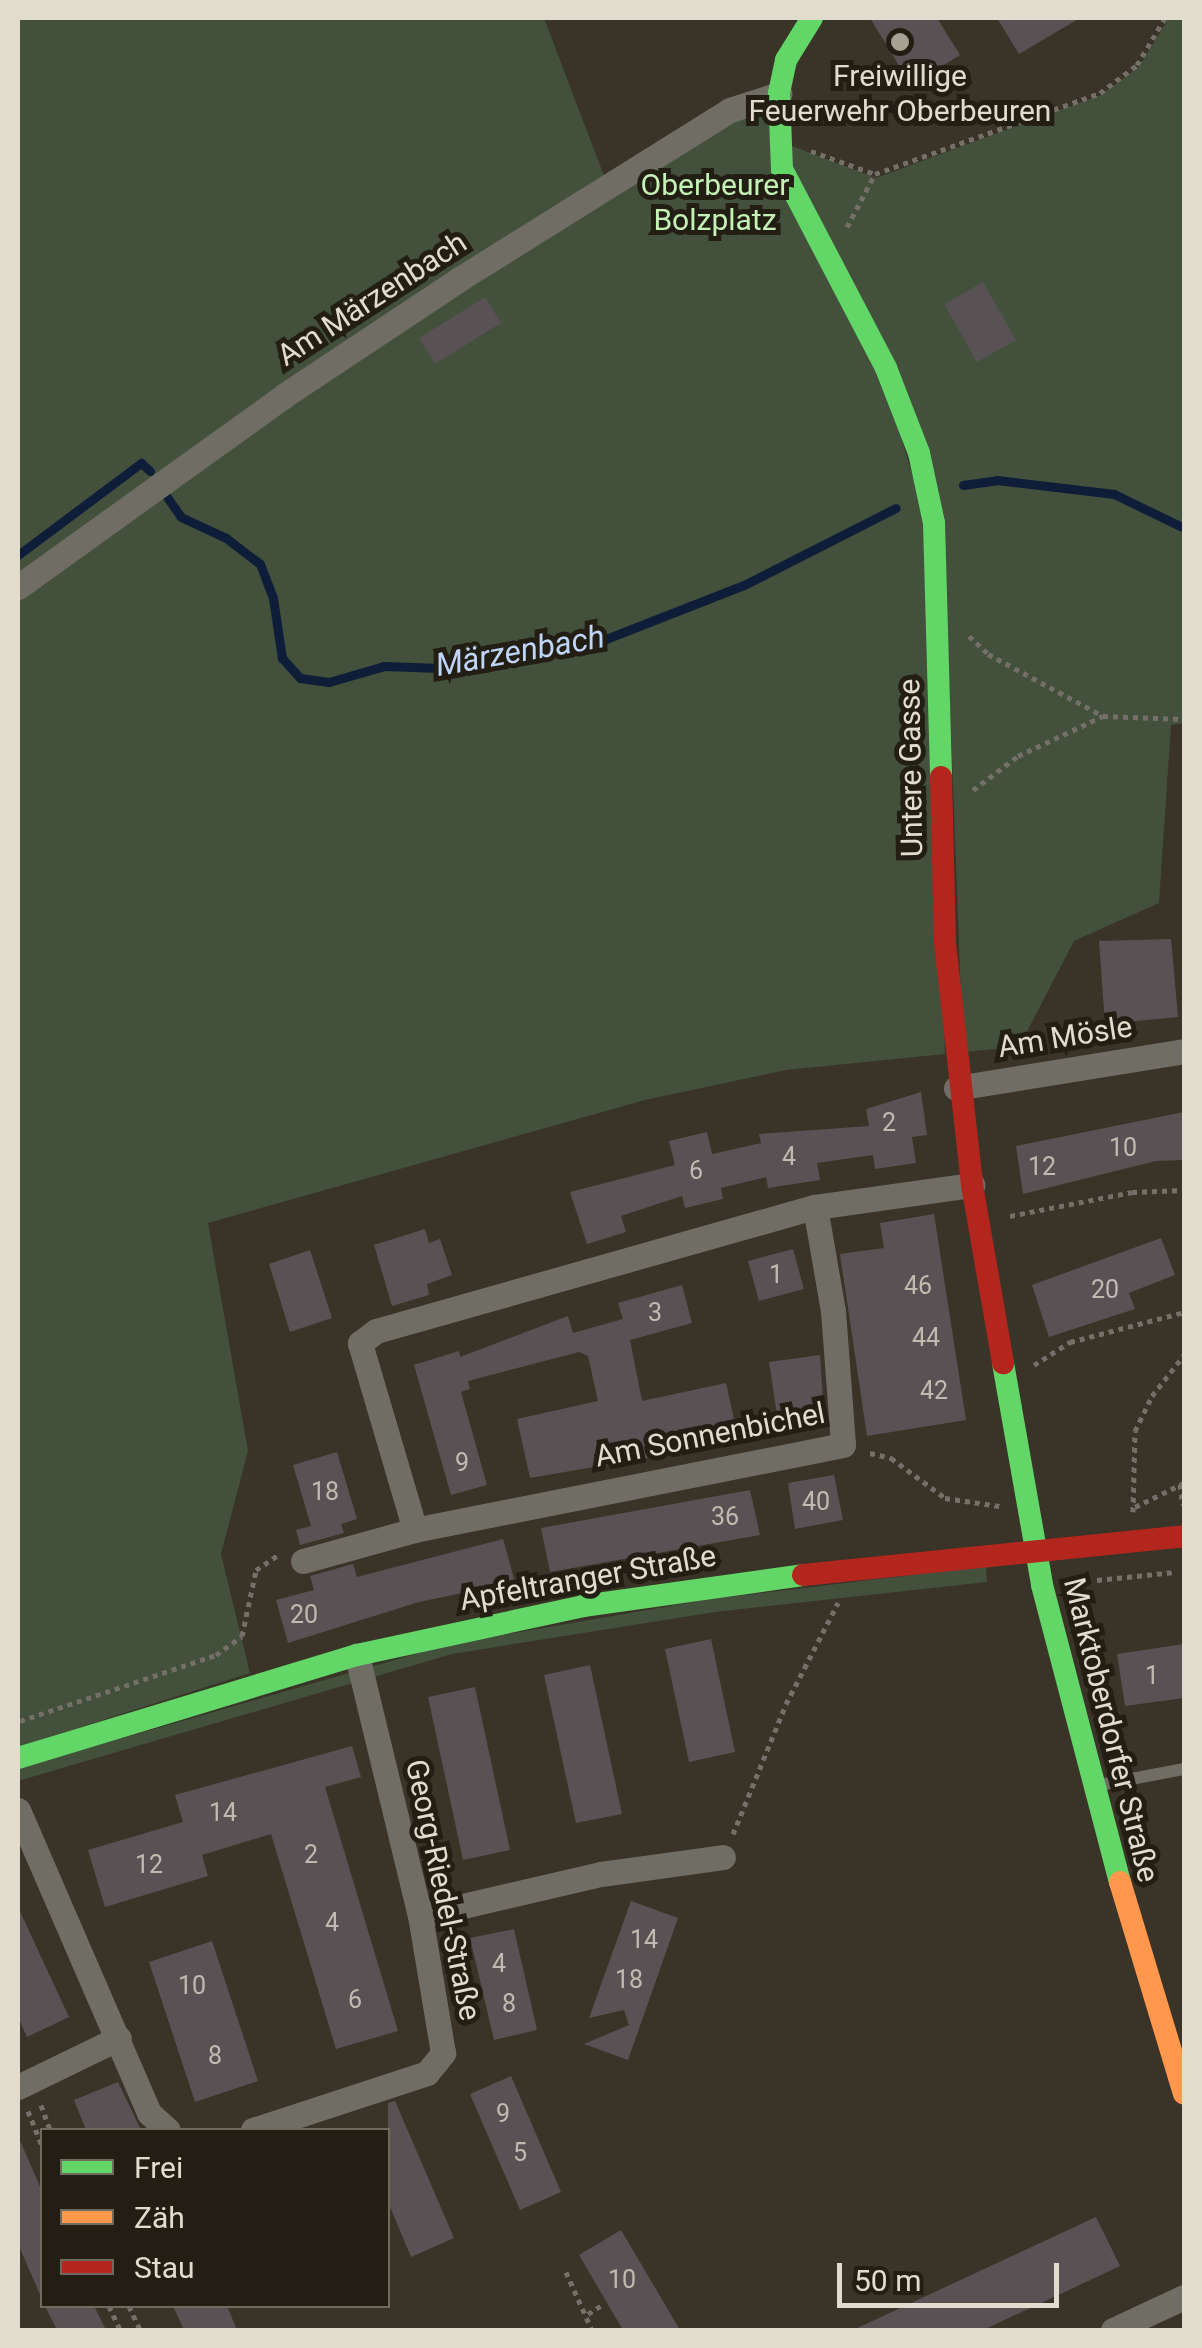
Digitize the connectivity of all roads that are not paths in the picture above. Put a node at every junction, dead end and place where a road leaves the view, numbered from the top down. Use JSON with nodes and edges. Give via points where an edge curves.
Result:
{"nodes":[{"id":1,"x":812,"y":18,"type":"edge"},
{"id":2,"x":779,"y":94,"type":"junction"},
{"id":3,"x":18,"y":587,"type":"edge"},
{"id":4,"x":1184,"y":1051,"type":"edge"},
{"id":5,"x":956,"y":1088,"type":"junction"},
{"id":6,"x":972,"y":1186,"type":"junction"},
{"id":7,"x":815,"y":1206,"type":"junction"},
{"id":8,"x":414,"y":1530,"type":"junction"},
{"id":9,"x":1184,"y":1536,"type":"edge"},
{"id":10,"x":1036,"y":1552,"type":"junction"},
{"id":11,"x":304,"y":1561,"type":"road end"},
{"id":12,"x":357,"y":1655,"type":"junction"},
{"id":13,"x":18,"y":1758,"type":"edge"},
{"id":14,"x":1184,"y":1769,"type":"edge"},
{"id":15,"x":1092,"y":1786,"type":"junction"},
{"id":16,"x":18,"y":1810,"type":"edge"},
{"id":17,"x":723,"y":1857,"type":"road end"},
{"id":18,"x":420,"y":1916,"type":"junction"},
{"id":19,"x":119,"y":2038,"type":"junction"},
{"id":20,"x":18,"y":2087,"type":"edge"},
{"id":21,"x":1184,"y":2094,"type":"edge"},
{"id":22,"x":166,"y":2128,"type":"edge"},
{"id":23,"x":259,"y":2128,"type":"edge"},
{"id":24,"x":1184,"y":2297,"type":"edge"},
{"id":25,"x":1112,"y":2330,"type":"edge"}],
"edges":[{"from":1,"to":2,"type":"street","name":"Untere Gasse","via":[[786,60]]},
{"from":2,"to":3,"type":"street","name":"Am Märzenbach","via":[[730,110],[462,278]]},
{"from":2,"to":5,"type":"street","name":"Untere Gasse","via":[[782,169],[886,368],[919,453],[934,524]]},
{"from":4,"to":5,"type":"street","name":"Am Mösle"},
{"from":5,"to":6,"type":"street","name":"Untere Gasse"},
{"from":6,"to":7,"type":"street"},
{"from":6,"to":10,"type":"street","name":"Untere Gasse"},
{"from":7,"to":8,"type":"street","via":[[548,1279],[376,1331],[360,1342]]},
{"from":7,"to":8,"type":"street","name":"Am Sonnenbichel","via":[[833,1312],[843,1444]]},
{"from":8,"to":11,"type":"street","name":"Am Sonnenbichel"},
{"from":9,"to":10,"type":"street","name":"Apfeltranger Straße"},
{"from":10,"to":12,"type":"street","name":"Apfeltranger Straße","via":[[708,1585]]},
{"from":10,"to":15,"type":"street","name":"Marktoberdorfer Straße"},
{"from":12,"to":13,"type":"street","name":"Apfeltranger Straße"},
{"from":12,"to":18,"type":"street","name":"Georg-Riedel-Straße"},
{"from":14,"to":15,"type":"lane"},
{"from":15,"to":21,"type":"street","name":"Marktoberdorfer Straße"},
{"from":16,"to":19,"type":"street"},
{"from":17,"to":18,"type":"street","via":[[602,1874]]},
{"from":18,"to":23,"type":"street","name":"Georg-Riedel-Straße","via":[[442,2052],[427,2073]]},
{"from":19,"to":20,"type":"street"},
{"from":19,"to":22,"type":"street","via":[[149,2112]]},
{"from":24,"to":25,"type":"street"}]}
